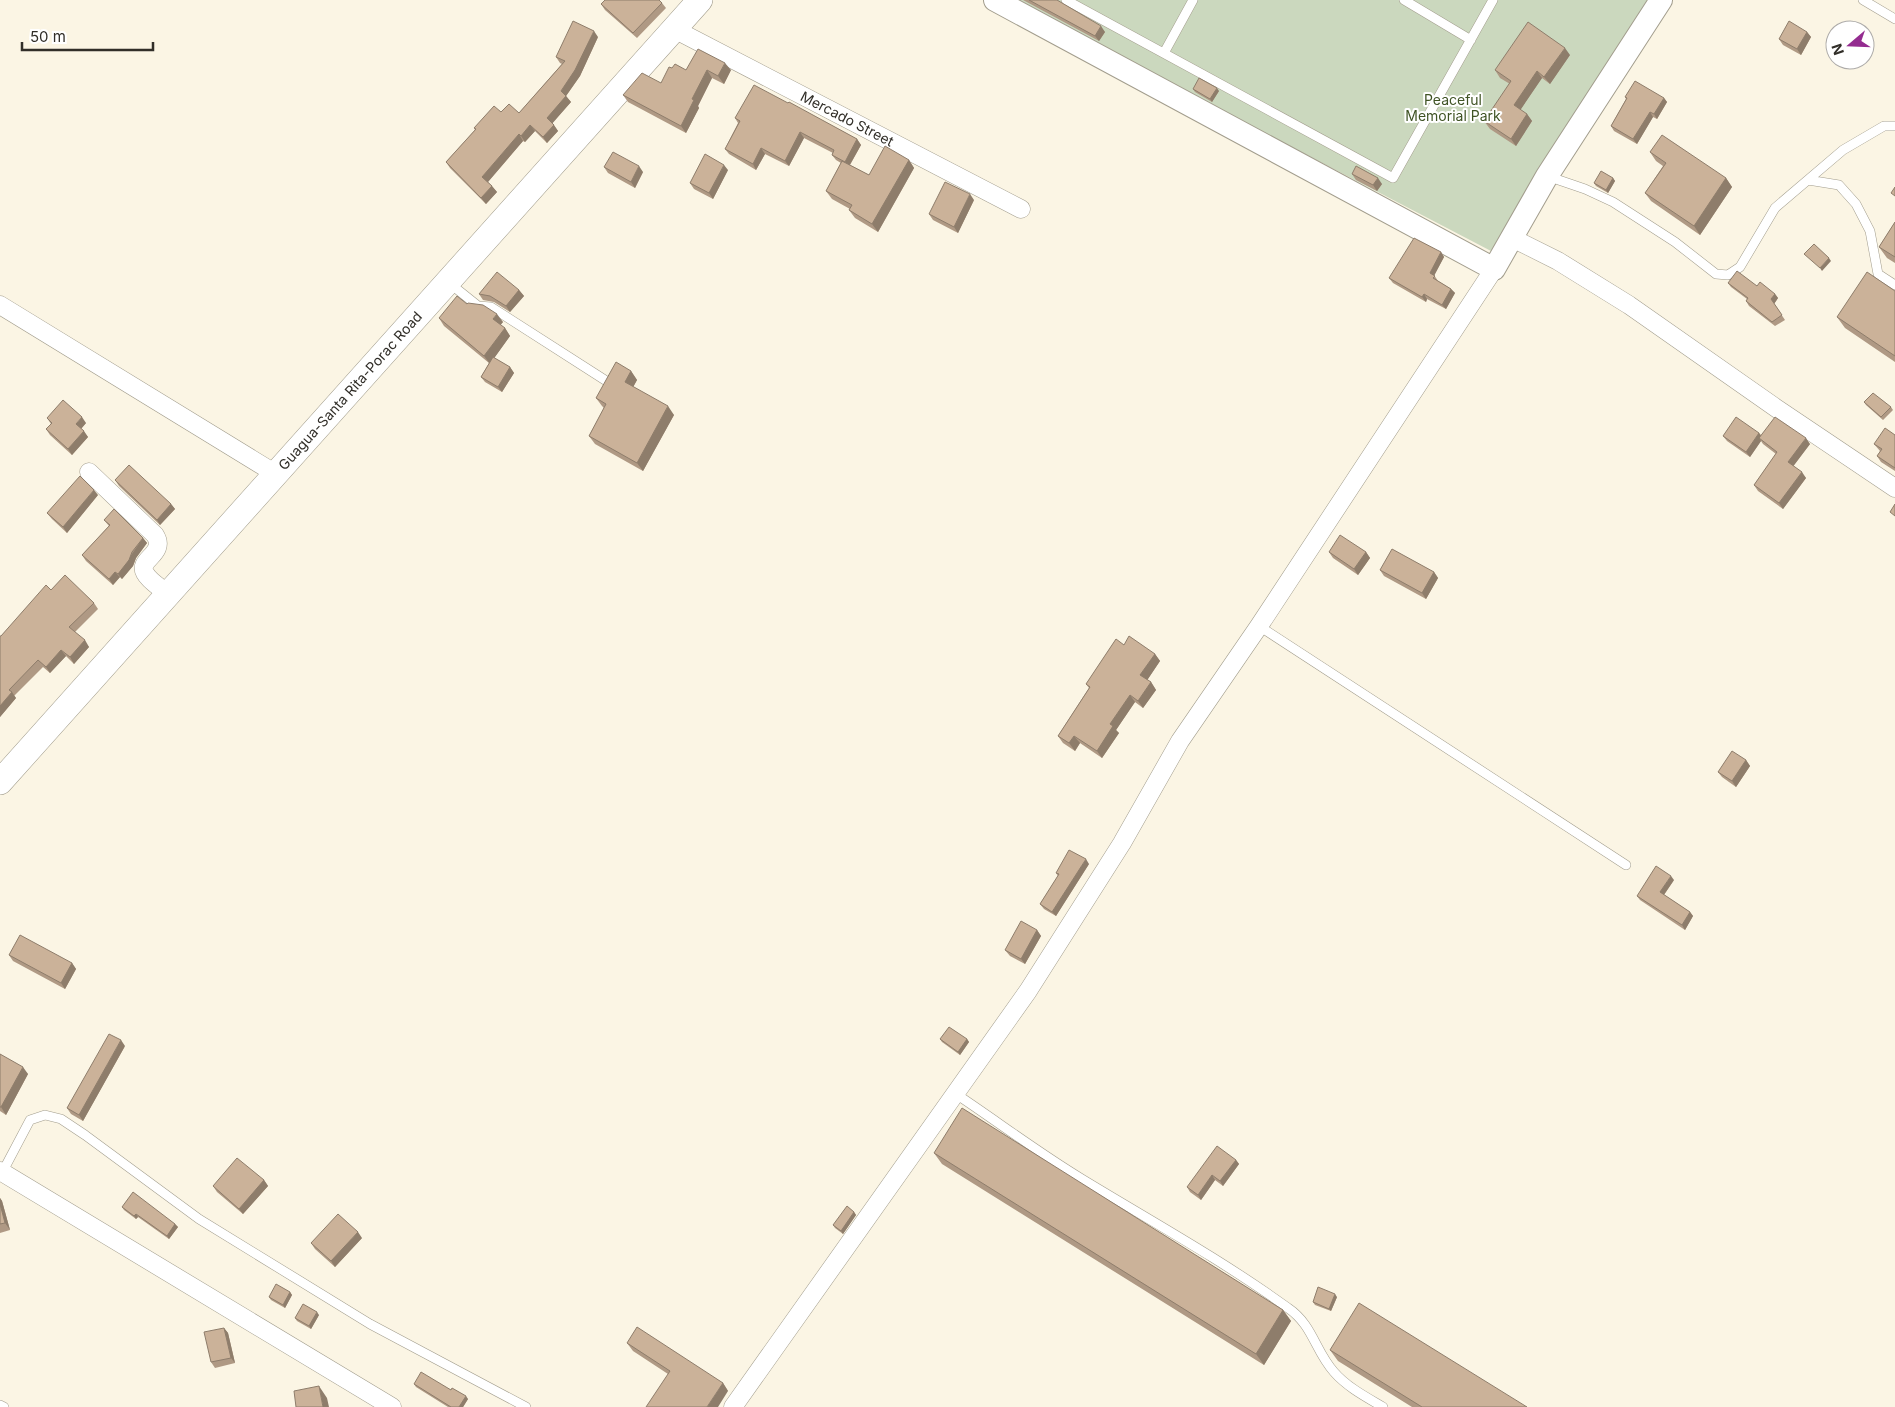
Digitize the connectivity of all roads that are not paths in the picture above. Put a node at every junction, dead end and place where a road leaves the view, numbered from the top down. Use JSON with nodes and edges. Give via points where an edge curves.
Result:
{"nodes":[{"id":1,"x":700,"y":0,"type":"edge"},
{"id":2,"x":995,"y":0,"type":"edge"},
{"id":3,"x":1066,"y":0,"type":"edge"},
{"id":4,"x":1193,"y":0,"type":"edge"},
{"id":5,"x":1404,"y":0,"type":"edge"},
{"id":6,"x":1493,"y":0,"type":"edge"},
{"id":7,"x":1661,"y":0,"type":"edge"},
{"id":8,"x":1863,"y":0,"type":"edge"},
{"id":9,"x":1895,"y":19,"type":"edge"},
{"id":10,"x":674,"y":29,"type":"junction"},
{"id":11,"x":1471,"y":40,"type":"junction"},
{"id":12,"x":1164,"y":53,"type":"junction"},
{"id":13,"x":1895,"y":126,"type":"edge"},
{"id":14,"x":1547,"y":176,"type":"junction"},
{"id":15,"x":1808,"y":180,"type":"junction"},
{"id":16,"x":1021,"y":209,"type":"dead end"},
{"id":17,"x":1512,"y":238,"type":"junction"},
{"id":18,"x":1494,"y":269,"type":"junction"},
{"id":19,"x":448,"y":282,"type":"junction"},
{"id":20,"x":1895,"y":285,"type":"edge"},
{"id":21,"x":0,"y":305,"type":"edge"},
{"id":22,"x":608,"y":382,"type":"edge"},
{"id":23,"x":89,"y":472,"type":"dead end"},
{"id":24,"x":276,"y":474,"type":"junction"},
{"id":25,"x":1895,"y":488,"type":"edge"},
{"id":26,"x":168,"y":594,"type":"junction"},
{"id":27,"x":1260,"y":626,"type":"junction"},
{"id":28,"x":0,"y":782,"type":"edge"},
{"id":29,"x":1626,"y":865,"type":"dead end"},
{"id":30,"x":956,"y":1094,"type":"junction"},
{"id":31,"x":1,"y":1172,"type":"edge"},
{"id":32,"x":0,"y":1405,"type":"edge"},
{"id":33,"x":4,"y":1407,"type":"edge"},
{"id":34,"x":392,"y":1407,"type":"edge"},
{"id":35,"x":526,"y":1407,"type":"edge"},
{"id":36,"x":734,"y":1407,"type":"edge"},
{"id":37,"x":1383,"y":1407,"type":"edge"}],
"edges":[{"from":1,"to":10,"type":"main road","name":"Guagua-Santa Rita-Porac Road"},
{"from":2,"to":18,"type":"street"},
{"from":3,"to":12,"type":"lane"},
{"from":4,"to":12,"type":"lane"},
{"from":5,"to":11,"type":"lane"},
{"from":6,"to":11,"type":"lane"},
{"from":7,"to":14,"type":"street"},
{"from":8,"to":9,"type":"lane"},
{"from":10,"to":16,"type":"street","name":"Mercado Street"},
{"from":10,"to":19,"type":"main road","name":"Guagua-Santa Rita-Porac Road"},
{"from":11,"to":12,"type":"lane","via":[[1394,178]]},
{"from":13,"to":15,"type":"lane","via":[[1884,126],[1843,150]]},
{"from":14,"to":15,"type":"lane","via":[[1613,202],[1675,242],[1716,274],[1728,275],[1740,267],[1775,208]]},
{"from":14,"to":17,"type":"street"},
{"from":15,"to":20,"type":"lane","via":[[1839,185],[1856,204],[1870,231],[1878,274]]},
{"from":17,"to":18,"type":"street"},
{"from":17,"to":25,"type":"street","via":[[1558,261],[1629,305]]},
{"from":18,"to":27,"type":"street"},
{"from":19,"to":22,"type":"lane","via":[[478,306],[491,307]]},
{"from":19,"to":24,"type":"main road","name":"Guagua-Santa Rita-Porac Road"},
{"from":21,"to":24,"type":"street"},
{"from":23,"to":26,"type":"street","via":[[159,541],[143,570]]},
{"from":24,"to":26,"type":"main road","name":"Guagua-Santa Rita-Porac Road"},
{"from":26,"to":28,"type":"main road","name":"Guagua-Santa Rita-Porac Road"},
{"from":27,"to":29,"type":"lane"},
{"from":27,"to":30,"type":"street","via":[[1180,741],[1122,843],[1028,991]]},
{"from":30,"to":36,"type":"street"},
{"from":30,"to":37,"type":"lane","via":[[1080,1178],[1215,1259],[1290,1309],[1305,1323],[1334,1372]]},
{"from":31,"to":34,"type":"street"},
{"from":31,"to":35,"type":"lane","via":[[30,1120],[45,1114],[62,1119],[199,1218],[370,1324]]},
{"from":32,"to":33,"type":"lane"}]}
